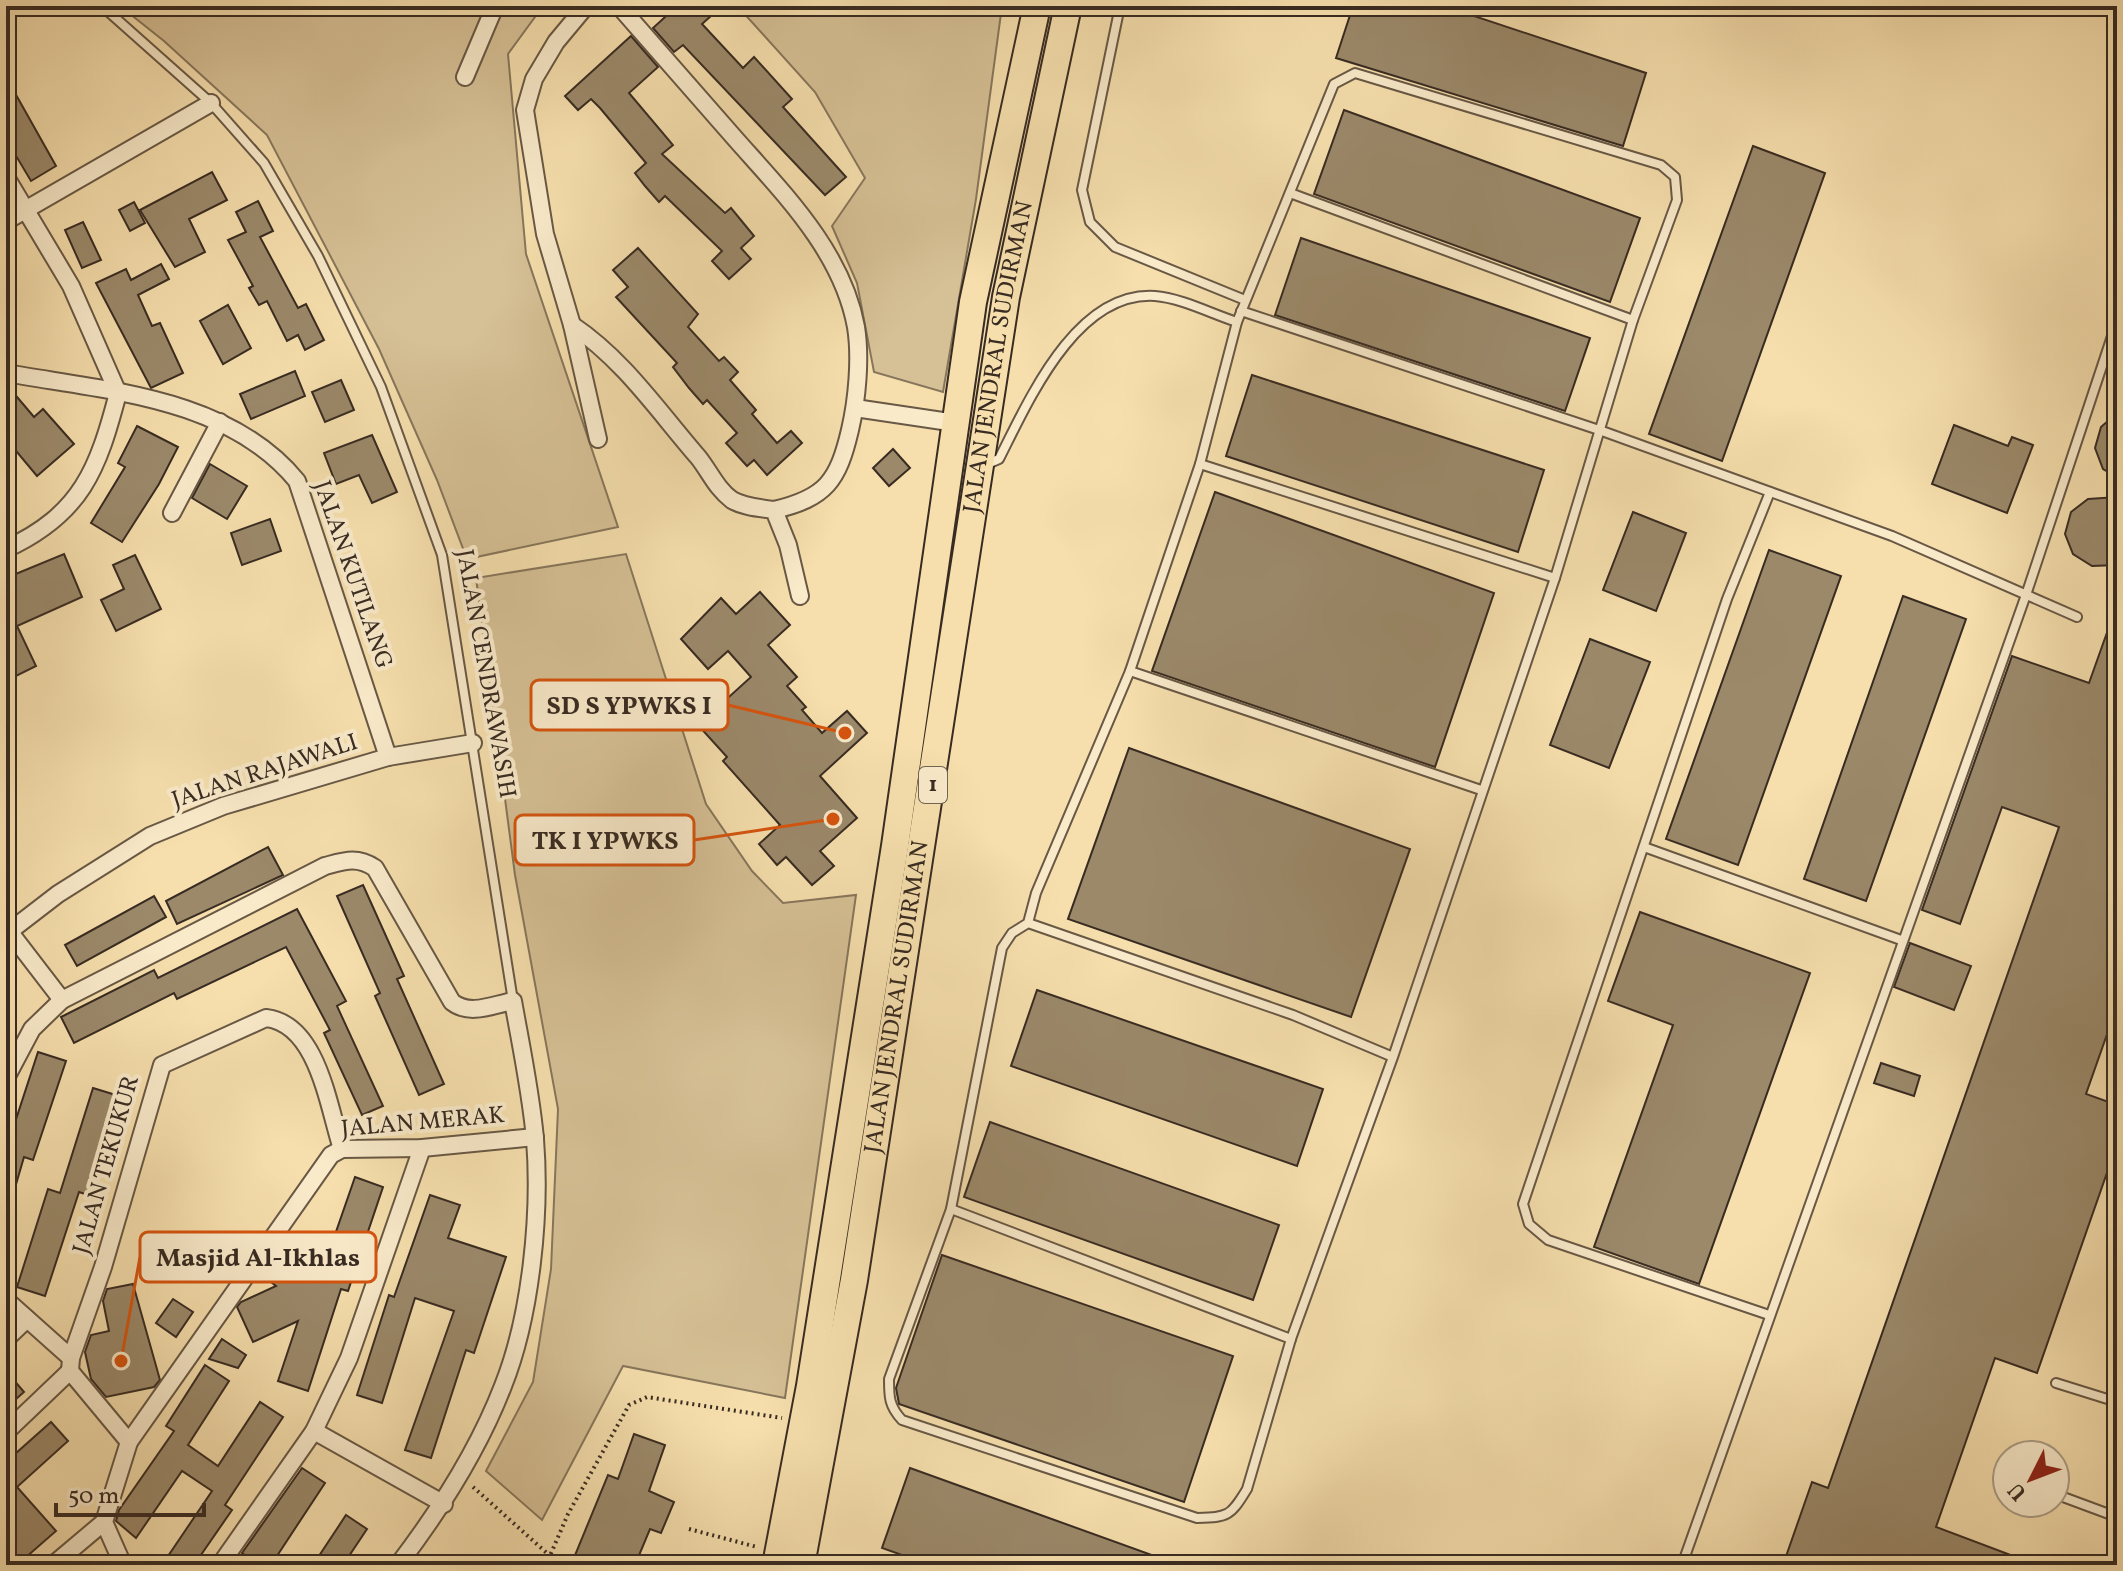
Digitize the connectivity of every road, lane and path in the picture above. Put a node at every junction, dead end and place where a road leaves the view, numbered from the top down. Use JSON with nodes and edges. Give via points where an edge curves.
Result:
{"nodes":[{"id":1,"x":102,"y":6,"type":"edge"},
{"id":2,"x":495,"y":6,"type":"edge"},
{"id":3,"x":586,"y":6,"type":"edge"},
{"id":4,"x":619,"y":6,"type":"edge"},
{"id":5,"x":1037,"y":6,"type":"edge"},
{"id":6,"x":1068,"y":6,"type":"edge"},
{"id":7,"x":1120,"y":6,"type":"edge"},
{"id":8,"x":465,"y":77,"type":"dead end"},
{"id":9,"x":211,"y":103,"type":"junction"},
{"id":10,"x":6,"y":177,"type":"edge"},
{"id":11,"x":1290,"y":193,"type":"junction"},
{"id":12,"x":24,"y":211,"type":"junction"},
{"id":13,"x":6,"y":221,"type":"edge"},
{"id":14,"x":1245,"y":300,"type":"junction"},
{"id":15,"x":1241,"y":311,"type":"junction"},
{"id":16,"x":1633,"y":320,"type":"junction"},
{"id":17,"x":2117,"y":321,"type":"edge"},
{"id":18,"x":1237,"y":322,"type":"junction"},
{"id":19,"x":572,"y":325,"type":"junction"},
{"id":20,"x":6,"y":373,"type":"edge"},
{"id":21,"x":118,"y":393,"type":"junction"},
{"id":22,"x":855,"y":408,"type":"junction"},
{"id":23,"x":220,"y":422,"type":"junction"},
{"id":24,"x":956,"y":423,"type":"junction"},
{"id":25,"x":1602,"y":431,"type":"junction"},
{"id":26,"x":598,"y":439,"type":"dead end"},
{"id":27,"x":1200,"y":464,"type":"junction"},
{"id":28,"x":979,"y":468,"type":"junction"},
{"id":29,"x":1770,"y":492,"type":"junction"},
{"id":30,"x":774,"y":510,"type":"junction"},
{"id":31,"x":172,"y":513,"type":"dead end"},
{"id":32,"x":6,"y":549,"type":"edge"},
{"id":33,"x":1555,"y":578,"type":"junction"},
{"id":34,"x":2027,"y":592,"type":"junction"},
{"id":35,"x":800,"y":596,"type":"dead end"},
{"id":36,"x":2077,"y":617,"type":"dead end"},
{"id":37,"x":1130,"y":671,"type":"junction"},
{"id":38,"x":473,"y":743,"type":"junction"},
{"id":39,"x":388,"y":757,"type":"junction"},
{"id":40,"x":1481,"y":790,"type":"junction"},
{"id":41,"x":1644,"y":847,"type":"junction"},
{"id":42,"x":1028,"y":923,"type":"junction"},
{"id":43,"x":7,"y":933,"type":"edge"},
{"id":44,"x":1901,"y":940,"type":"junction"},
{"id":45,"x":62,"y":1000,"type":"junction"},
{"id":46,"x":513,"y":1001,"type":"junction"},
{"id":47,"x":1393,"y":1057,"type":"junction"},
{"id":48,"x":6,"y":1078,"type":"edge"},
{"id":49,"x":535,"y":1137,"type":"junction"},
{"id":50,"x":422,"y":1148,"type":"junction"},
{"id":51,"x":342,"y":1149,"type":"junction"},
{"id":52,"x":951,"y":1209,"type":"junction"},
{"id":53,"x":6,"y":1300,"type":"edge"},
{"id":54,"x":1769,"y":1315,"type":"junction"},
{"id":55,"x":27,"y":1319,"type":"junction"},
{"id":56,"x":6,"y":1339,"type":"edge"},
{"id":57,"x":1291,"y":1339,"type":"junction"},
{"id":58,"x":71,"y":1364,"type":"junction"},
{"id":59,"x":2056,"y":1383,"type":"dead end"},
{"id":60,"x":2117,"y":1402,"type":"edge"},
{"id":61,"x":801,"y":1421,"type":"junction"},
{"id":62,"x":314,"y":1431,"type":"junction"},
{"id":63,"x":6,"y":1432,"type":"edge"},
{"id":64,"x":129,"y":1442,"type":"junction"},
{"id":65,"x":459,"y":1475,"type":"junction"},
{"id":66,"x":2071,"y":1500,"type":"edge"},
{"id":67,"x":444,"y":1504,"type":"junction"},
{"id":68,"x":2117,"y":1517,"type":"edge"},
{"id":69,"x":104,"y":1522,"type":"junction"},
{"id":70,"x":689,"y":1529,"type":"dead end"},
{"id":71,"x":549,"y":1555,"type":"junction"},
{"id":72,"x":785,"y":1561,"type":"edge"},
{"id":73,"x":53,"y":1565,"type":"edge"},
{"id":74,"x":123,"y":1565,"type":"edge"},
{"id":75,"x":220,"y":1565,"type":"edge"},
{"id":76,"x":398,"y":1565,"type":"edge"},
{"id":77,"x":546,"y":1565,"type":"edge"},
{"id":78,"x":1682,"y":1565,"type":"edge"}],
"edges":[{"from":1,"to":9,"type":"lane","name":"JALAN CENDRAWASIH"},
{"from":2,"to":8,"type":"street"},
{"from":3,"to":19,"type":"street","via":[[539,70],[525,110],[545,234]]},
{"from":4,"to":22,"type":"street","via":[[802,215],[831,259],[856,327]]},
{"from":5,"to":24,"type":"highway","name":"JALAN JENDRAL SUDIRMAN","number":"1","via":[[973,302]]},
{"from":6,"to":28,"type":"highway","name":"JALAN JENDRAL SUDIRMAN","number":"1","via":[[1006,297]]},
{"from":7,"to":14,"type":"lane","via":[[1082,190],[1090,222],[1115,247]]},
{"from":9,"to":12,"type":"street"},
{"from":9,"to":38,"type":"lane","name":"JALAN CENDRAWASIH","via":[[264,163],[318,256],[381,387],[442,555]]},
{"from":10,"to":12,"type":"street"},
{"from":11,"to":14,"type":"lane"},
{"from":11,"to":16,"type":"lane"},
{"from":11,"to":16,"type":"lane","via":[[1334,84],[1355,73],[1661,165],[1675,177],[1677,200]]},
{"from":12,"to":13,"type":"street"},
{"from":12,"to":21,"type":"street","via":[[71,286]]},
{"from":14,"to":15,"type":"lane"},
{"from":15,"to":18,"type":"lane"},
{"from":15,"to":25,"type":"lane"},
{"from":16,"to":25,"type":"lane"},
{"from":17,"to":34,"type":"lane"},
{"from":18,"to":27,"type":"lane"},
{"from":18,"to":28,"type":"lane","via":[[1155,296],[1103,309],[1063,346],[999,459]]},
{"from":19,"to":26,"type":"street"},
{"from":19,"to":30,"type":"street","via":[[595,340],[636,382],[713,482],[734,501]]},
{"from":20,"to":21,"type":"street","name":"JALAN KUTILANG"},
{"from":21,"to":23,"type":"street","name":"JALAN KUTILANG"},
{"from":21,"to":32,"type":"street","via":[[94,474],[81,493],[47,527]]},
{"from":22,"to":24,"type":"street"},
{"from":22,"to":30,"type":"street","via":[[842,464],[827,488],[803,503]]},
{"from":23,"to":31,"type":"street"},
{"from":23,"to":39,"type":"street","name":"JALAN KUTILANG","via":[[275,455],[297,481]]},
{"from":24,"to":61,"type":"highway","name":"JALAN JENDRAL SUDIRMAN","number":"1","via":[[893,862]]},
{"from":25,"to":29,"type":"lane"},
{"from":25,"to":33,"type":"lane"},
{"from":27,"to":33,"type":"lane"},
{"from":27,"to":37,"type":"lane"},
{"from":28,"to":72,"type":"highway","name":"JALAN JENDRAL SUDIRMAN","number":"1","via":[[856,1265]]},
{"from":29,"to":34,"type":"lane"},
{"from":29,"to":41,"type":"lane","via":[[1727,599]]},
{"from":30,"to":35,"type":"street"},
{"from":33,"to":40,"type":"lane"},
{"from":34,"to":36,"type":"lane"},
{"from":34,"to":44,"type":"lane"},
{"from":37,"to":40,"type":"lane"},
{"from":37,"to":42,"type":"lane"},
{"from":38,"to":39,"type":"street","name":"JALAN RAJAWALI"},
{"from":38,"to":46,"type":"lane","name":"JALAN CENDRAWASIH"},
{"from":39,"to":43,"type":"street","name":"JALAN RAJAWALI","via":[[223,806],[150,836]]},
{"from":40,"to":47,"type":"lane"},
{"from":41,"to":44,"type":"lane"},
{"from":41,"to":54,"type":"lane","via":[[1523,1204],[1529,1224],[1548,1240]]},
{"from":42,"to":47,"type":"lane","via":[[1293,1015]]},
{"from":42,"to":52,"type":"lane","via":[[1002,948]]},
{"from":43,"to":45,"type":"street"},
{"from":44,"to":54,"type":"lane"},
{"from":45,"to":46,"type":"street","via":[[325,866],[362,859],[375,868],[452,1002],[462,1010]]},
{"from":45,"to":48,"type":"street","via":[[32,1029]]},
{"from":46,"to":49,"type":"street","name":"JALAN CENDRAWASIH"},
{"from":47,"to":57,"type":"lane"},
{"from":49,"to":50,"type":"street","name":"JALAN MERAK"},
{"from":49,"to":65,"type":"street","name":"JALAN CENDRAWASIH","via":[[531,1250],[519,1336],[503,1387]]},
{"from":50,"to":51,"type":"street","name":"JALAN MERAK"},
{"from":50,"to":62,"type":"street","via":[[349,1358]]},
{"from":51,"to":58,"type":"street","name":"JALAN TEKUKUR","via":[[307,1042],[292,1026],[266,1018],[162,1065]]},
{"from":51,"to":64,"type":"street","name":"JALAN MERAK","via":[[318,1170]]},
{"from":52,"to":57,"type":"lane"},
{"from":52,"to":57,"type":"lane","via":[[889,1379],[889,1402],[902,1420],[1197,1518],[1224,1517],[1247,1489]]},
{"from":53,"to":55,"type":"street"},
{"from":54,"to":78,"type":"lane"},
{"from":55,"to":56,"type":"street"},
{"from":55,"to":58,"type":"street"},
{"from":58,"to":63,"type":"street"},
{"from":58,"to":64,"type":"street"},
{"from":59,"to":60,"type":"lane"},
{"from":61,"to":71,"type":"path","via":[[647,1397],[637,1400],[629,1405]]},
{"from":61,"to":72,"type":"highway","name":"JALAN JENDRAL SUDIRMAN","number":"1"},
{"from":62,"to":67,"type":"street"},
{"from":62,"to":75,"type":"street"},
{"from":64,"to":69,"type":"street","name":"JALAN MERAK"},
{"from":65,"to":67,"type":"street","name":"JALAN CENDRAWASIH"},
{"from":65,"to":71,"type":"path"},
{"from":66,"to":68,"type":"lane"},
{"from":67,"to":76,"type":"street","name":"JALAN CENDRAWASIH"},
{"from":69,"to":73,"type":"street"},
{"from":69,"to":74,"type":"street"},
{"from":70,"to":72,"type":"path"},
{"from":71,"to":77,"type":"path"}]}
